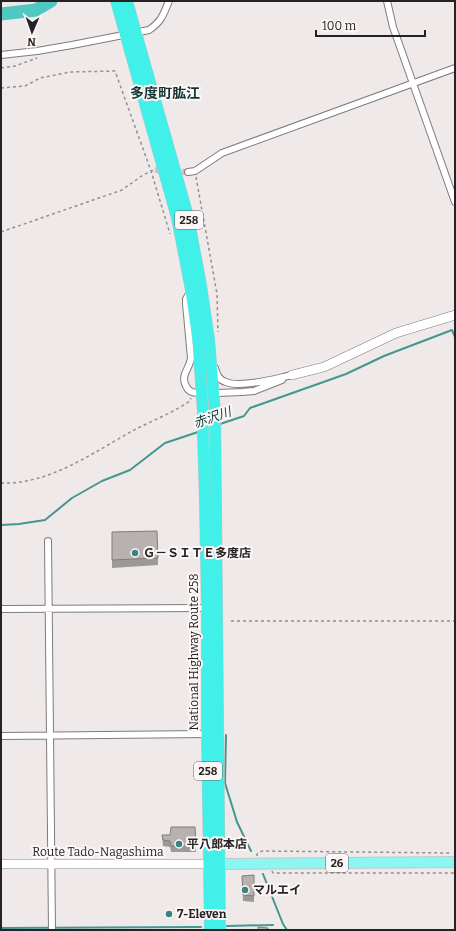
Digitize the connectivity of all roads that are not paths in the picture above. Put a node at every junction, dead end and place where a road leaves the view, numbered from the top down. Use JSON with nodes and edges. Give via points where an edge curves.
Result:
{"nodes":[{"id":1,"x":116,"y":1,"type":"edge"},
{"id":2,"x":127,"y":1,"type":"edge"},
{"id":3,"x":169,"y":1,"type":"edge"},
{"id":4,"x":387,"y":1,"type":"edge"},
{"id":5,"x":125,"y":14,"type":"junction"},
{"id":6,"x":131,"y":33,"type":"junction"},
{"id":7,"x":1,"y":55,"type":"edge"},
{"id":8,"x":455,"y":68,"type":"edge"},
{"id":9,"x":413,"y":83,"type":"junction"},
{"id":10,"x":188,"y":172,"type":"tunnel mouth"},
{"id":11,"x":455,"y":202,"type":"edge"},
{"id":12,"x":191,"y":290,"type":"junction"},
{"id":13,"x":455,"y":315,"type":"edge"},
{"id":14,"x":213,"y":335,"type":"junction"},
{"id":15,"x":292,"y":375,"type":"junction"},
{"id":16,"x":196,"y":393,"type":"road end"},
{"id":17,"x":218,"y":393,"type":"dead end"},
{"id":18,"x":209,"y":413,"type":"junction"},
{"id":19,"x":48,"y":541,"type":"dead end"},
{"id":20,"x":212,"y":608,"type":"junction"},
{"id":21,"x":1,"y":609,"type":"edge"},
{"id":22,"x":49,"y":609,"type":"junction"},
{"id":23,"x":207,"y":734,"type":"junction"},
{"id":24,"x":1,"y":736,"type":"edge"},
{"id":25,"x":50,"y":736,"type":"junction"},
{"id":26,"x":455,"y":862,"type":"edge"},
{"id":27,"x":1,"y":864,"type":"edge"},
{"id":28,"x":51,"y":864,"type":"junction"},
{"id":29,"x":214,"y":864,"type":"junction"},
{"id":30,"x":52,"y":927,"type":"edge"},
{"id":31,"x":210,"y":930,"type":"edge"},
{"id":32,"x":220,"y":930,"type":"edge"}],
"edges":[{"from":1,"to":5,"type":"highway","name":"National Highway Route 258","number":"258"},
{"from":2,"to":5,"type":"highway","name":"National Highway Route 258","number":"258"},
{"from":3,"to":6,"type":"street","via":[[163,17],[157,24],[149,30]]},
{"from":4,"to":9,"type":"street","via":[[393,27]]},
{"from":5,"to":6,"type":"highway","name":"National Highway Route 258","number":"258"},
{"from":6,"to":7,"type":"street","via":[[37,51]]},
{"from":6,"to":12,"type":"highway","name":"National Highway Route 258","number":"258","via":[[141,93],[177,218]]},
{"from":6,"to":14,"type":"highway","name":"National Highway Route 258","number":"258","via":[[188,216]]},
{"from":8,"to":9,"type":"street"},
{"from":9,"to":10,"type":"street","via":[[222,153],[195,171]]},
{"from":9,"to":11,"type":"street"},
{"from":12,"to":16,"type":"street","via":[[186,304],[191,362],[183,379],[187,389]]},
{"from":12,"to":18,"type":"highway","name":"National Highway Route 258","number":"258"},
{"from":13,"to":15,"type":"main road","via":[[396,334],[324,367]]},
{"from":14,"to":15,"type":"street","via":[[217,374],[225,382],[253,384]]},
{"from":14,"to":18,"type":"highway","name":"National Highway Route 258","number":"258"},
{"from":15,"to":17,"type":"street","via":[[254,391]]},
{"from":18,"to":20,"type":"highway","name":"National Highway Route 258","number":"258","via":[[215,433]]},
{"from":18,"to":20,"type":"highway","name":"National Highway Route 258","number":"258","via":[[203,434]]},
{"from":19,"to":22,"type":"street"},
{"from":20,"to":22,"type":"street"},
{"from":20,"to":23,"type":"highway","name":"National Highway Route 258","number":"258"},
{"from":20,"to":29,"type":"highway","name":"National Highway Route 258","number":"258"},
{"from":21,"to":22,"type":"street"},
{"from":22,"to":25,"type":"street"},
{"from":23,"to":25,"type":"street"},
{"from":23,"to":29,"type":"highway","name":"National Highway Route 258","number":"258"},
{"from":24,"to":25,"type":"street"},
{"from":25,"to":28,"type":"street"},
{"from":26,"to":29,"type":"main road","number":"26"},
{"from":27,"to":28,"type":"main road","name":"Route Tado-Nagashima"},
{"from":28,"to":29,"type":"main road","name":"Route Tado-Nagashima"},
{"from":28,"to":30,"type":"street"},
{"from":29,"to":31,"type":"highway","name":"National Highway Route 258","number":"258"},
{"from":29,"to":32,"type":"highway","name":"National Highway Route 258","number":"258"}]}
